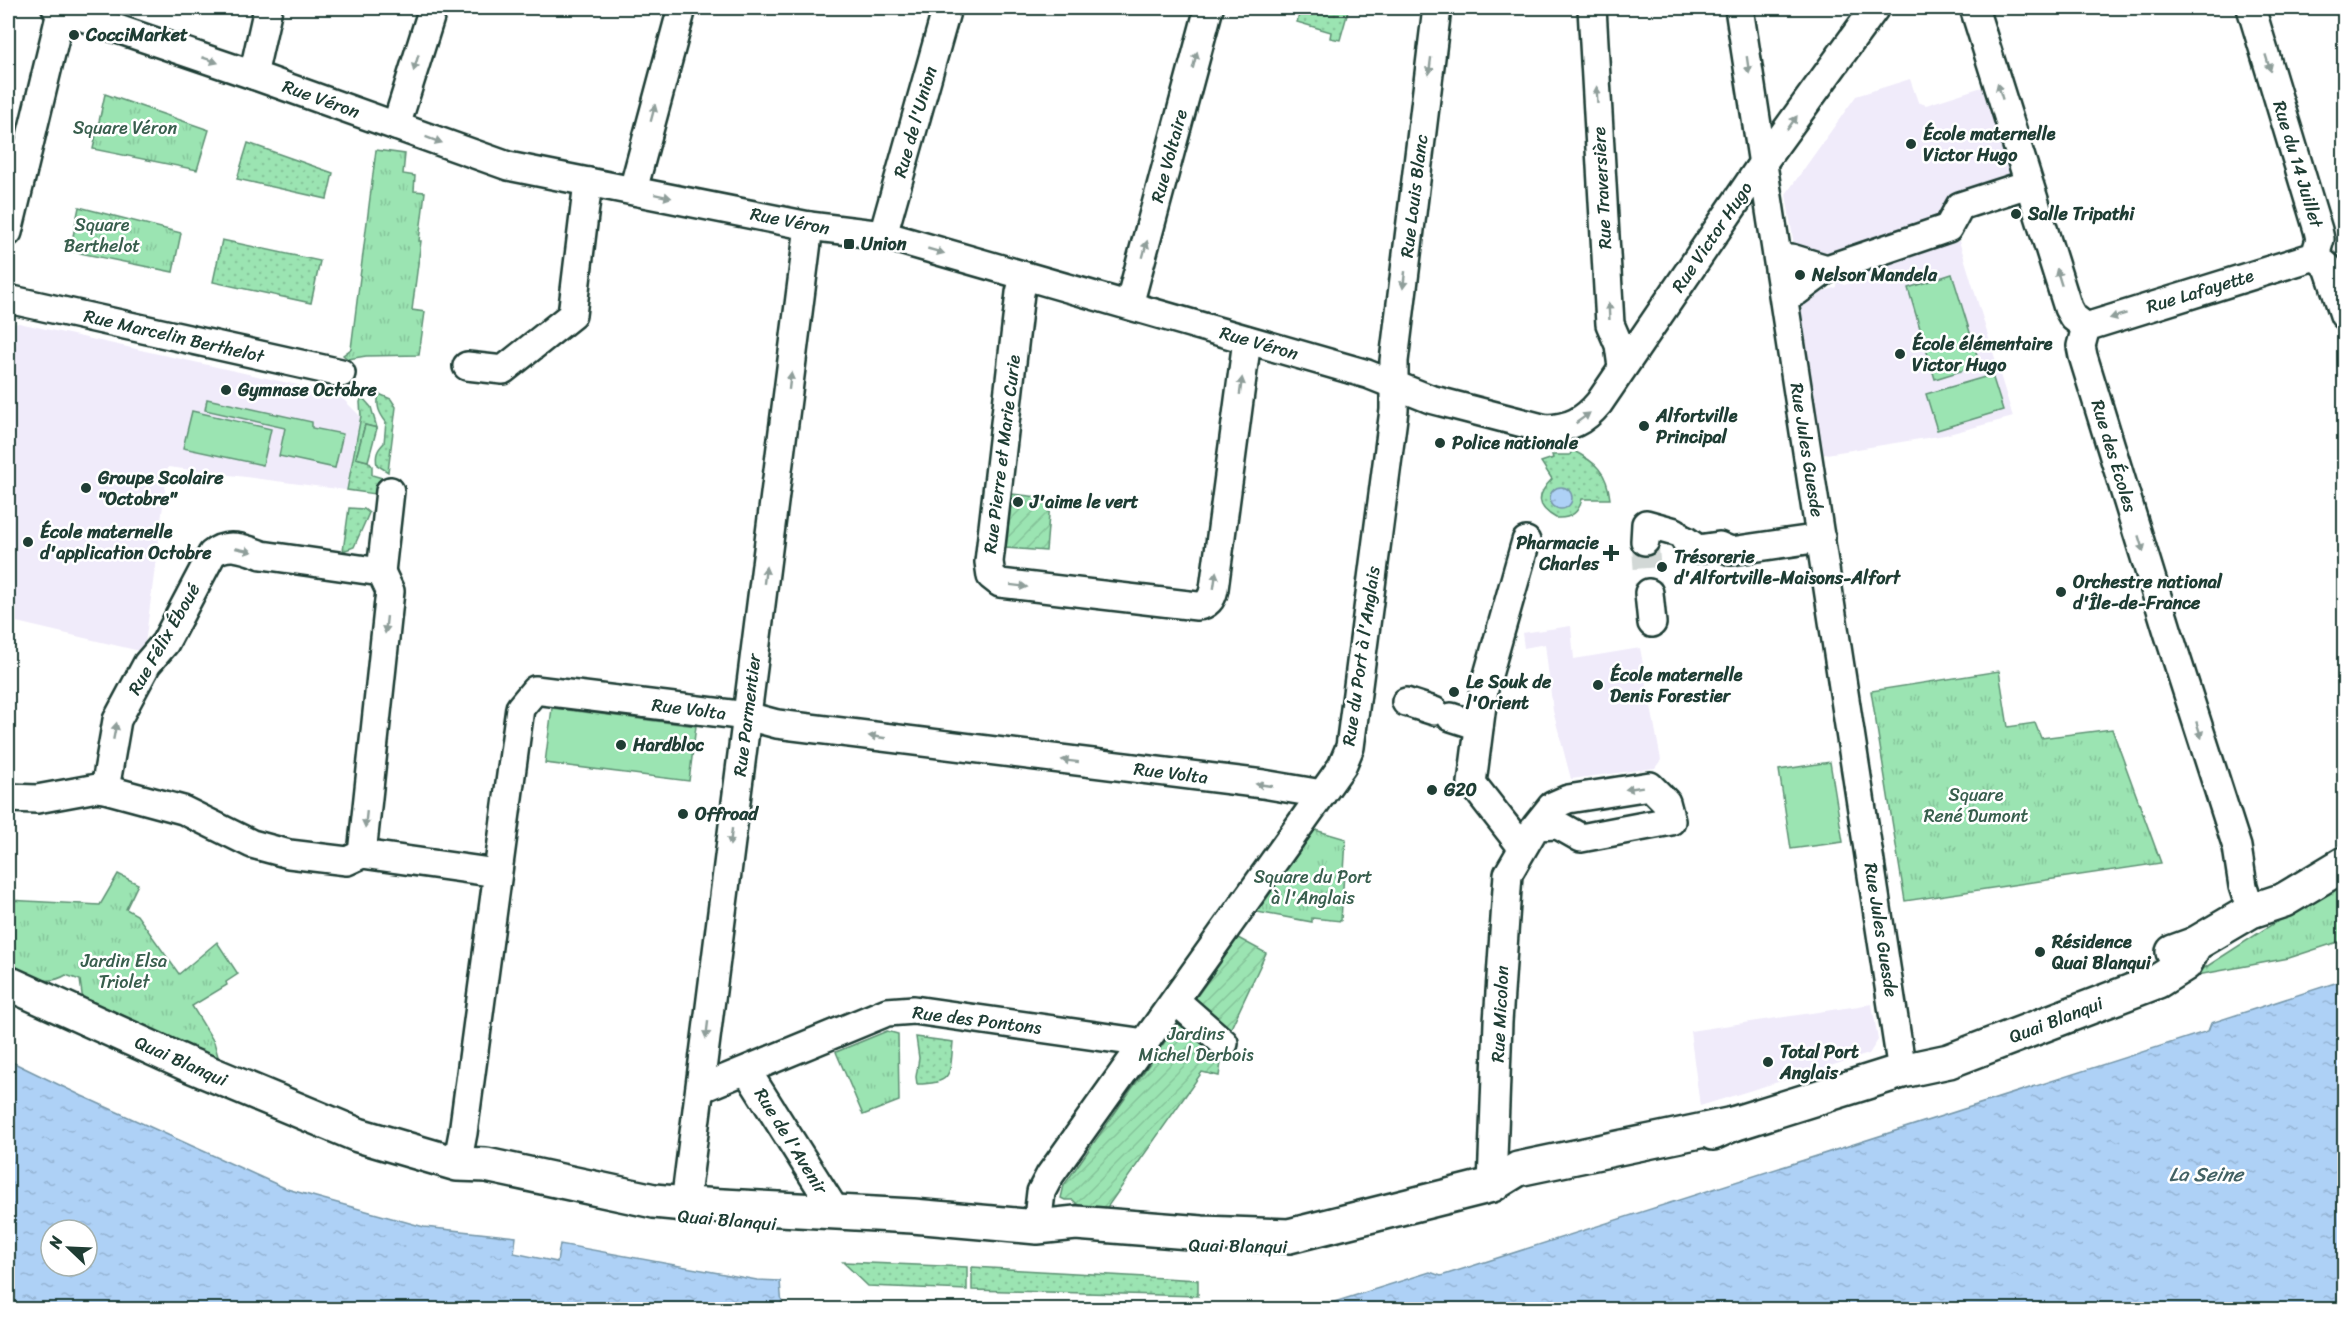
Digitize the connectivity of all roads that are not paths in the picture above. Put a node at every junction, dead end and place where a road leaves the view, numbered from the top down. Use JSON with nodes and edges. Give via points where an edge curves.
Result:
{"nodes":[{"id":1,"x":59,"y":8,"type":"edge"},
{"id":2,"x":268,"y":8,"type":"edge"},
{"id":3,"x":433,"y":8,"type":"edge"},
{"id":4,"x":682,"y":8,"type":"edge"},
{"id":5,"x":947,"y":8,"type":"edge"},
{"id":6,"x":1209,"y":8,"type":"edge"},
{"id":7,"x":1437,"y":8,"type":"edge"},
{"id":8,"x":1592,"y":8,"type":"edge"},
{"id":9,"x":1739,"y":8,"type":"edge"},
{"id":10,"x":1875,"y":8,"type":"edge"},
{"id":11,"x":1974,"y":8,"type":"edge"},
{"id":12,"x":2251,"y":8,"type":"edge"},
{"id":13,"x":253,"y":75,"type":"junction"},
{"id":14,"x":396,"y":126,"type":"junction"},
{"id":15,"x":1764,"y":161,"type":"junction"},
{"id":16,"x":588,"y":182,"type":"junction"},
{"id":17,"x":2019,"y":187,"type":"dead end"},
{"id":18,"x":633,"y":190,"type":"junction"},
{"id":19,"x":809,"y":226,"type":"junction"},
{"id":20,"x":8,"y":232,"type":"edge"},
{"id":21,"x":883,"y":236,"type":"junction"},
{"id":22,"x":2315,"y":256,"type":"junction"},
{"id":23,"x":1791,"y":258,"type":"dead end"},
{"id":24,"x":1827,"y":269,"type":"junction"},
{"id":25,"x":1024,"y":277,"type":"junction"},
{"id":26,"x":1796,"y":292,"type":"dead end"},
{"id":27,"x":8,"y":299,"type":"edge"},
{"id":28,"x":1129,"y":305,"type":"junction"},
{"id":29,"x":2344,"y":315,"type":"edge"},
{"id":30,"x":2086,"y":327,"type":"junction"},
{"id":31,"x":1247,"y":340,"type":"junction"},
{"id":32,"x":467,"y":366,"type":"dead end"},
{"id":33,"x":1622,"y":367,"type":"junction"},
{"id":34,"x":341,"y":373,"type":"dead end"},
{"id":35,"x":1394,"y":385,"type":"junction"},
{"id":36,"x":1528,"y":425,"type":"joint"},
{"id":37,"x":390,"y":491,"type":"dead end"},
{"id":38,"x":1821,"y":538,"type":"junction"},
{"id":39,"x":1526,"y":541,"type":"dead end"},
{"id":40,"x":1645,"y":541,"type":"dead end"},
{"id":41,"x":381,"y":572,"type":"junction"},
{"id":42,"x":1649,"y":593,"type":"tunnel mouth"},
{"id":43,"x":1652,"y":623,"type":"dead end"},
{"id":44,"x":1406,"y":702,"type":"dead end"},
{"id":45,"x":747,"y":716,"type":"junction"},
{"id":46,"x":1479,"y":726,"type":"junction"},
{"id":47,"x":105,"y":789,"type":"junction"},
{"id":48,"x":1322,"y":794,"type":"junction"},
{"id":49,"x":8,"y":798,"type":"edge"},
{"id":50,"x":1529,"y":836,"type":"junction"},
{"id":51,"x":2344,"y":843,"type":"edge"},
{"id":52,"x":362,"y":854,"type":"junction"},
{"id":53,"x":2344,"y":864,"type":"edge"},
{"id":54,"x":496,"y":873,"type":"junction"},
{"id":55,"x":2251,"y":912,"type":"junction"},
{"id":56,"x":8,"y":983,"type":"edge"},
{"id":57,"x":8,"y":997,"type":"edge"},
{"id":58,"x":1176,"y":1001,"type":"junction"},
{"id":59,"x":1145,"y":1043,"type":"junction"},
{"id":60,"x":1224,"y":1043,"type":"dead end"},
{"id":61,"x":747,"y":1071,"type":"junction"},
{"id":62,"x":1902,"y":1071,"type":"junction"},
{"id":63,"x":700,"y":1089,"type":"junction"},
{"id":64,"x":358,"y":1135,"type":"junction"},
{"id":65,"x":457,"y":1164,"type":"junction"},
{"id":66,"x":1492,"y":1185,"type":"junction"},
{"id":67,"x":685,"y":1204,"type":"junction"},
{"id":68,"x":836,"y":1212,"type":"junction"},
{"id":69,"x":1004,"y":1224,"type":"junction"},
{"id":70,"x":1037,"y":1227,"type":"junction"}],
"edges":[{"from":1,"to":13,"type":"street","name":"Rue Véron","one_way":true},
{"from":1,"to":20,"type":"street"},
{"from":2,"to":13,"type":"street"},
{"from":3,"to":14,"type":"street","one_way":true},
{"from":18,"to":4,"type":"street","one_way":true},
{"from":5,"to":21,"type":"street","name":"Rue de l'Union"},
{"from":28,"to":6,"type":"street","name":"Rue Voltaire","one_way":true},
{"from":7,"to":35,"type":"street","name":"Rue Louis Blanc","one_way":true},
{"from":33,"to":8,"type":"street","name":"Rue Traversière","one_way":true,"via":[[1619,345],[1610,324]]},
{"from":9,"to":15,"type":"street","name":"Rue Jules Guesde","one_way":true},
{"from":15,"to":10,"type":"street","name":"Rue Victor Hugo","one_way":true},
{"from":30,"to":11,"type":"street","one_way":true,"via":[[2068,308]]},
{"from":12,"to":22,"type":"street","name":"Rue du 14 Juillet","one_way":true,"via":[[2318,230],[2320,239]]},
{"from":13,"to":14,"type":"street","name":"Rue Véron"},
{"from":14,"to":16,"type":"street","name":"Rue Véron","one_way":true,"via":[[508,166]]},
{"from":15,"to":33,"type":"street","name":"Rue Victor Hugo"},
{"from":15,"to":38,"type":"street","name":"Rue Jules Guesde"},
{"from":16,"to":18,"type":"street","name":"Rue Véron"},
{"from":16,"to":32,"type":"street","via":[[572,315],[503,370]]},
{"from":17,"to":24,"type":"street","via":[[1960,207],[1948,228]]},
{"from":18,"to":19,"type":"street","name":"Rue Véron","one_way":true},
{"from":19,"to":21,"type":"street","name":"Rue Véron"},
{"from":45,"to":19,"type":"street","name":"Rue Parmentier","one_way":true},
{"from":21,"to":25,"type":"street","name":"Rue Véron","one_way":true},
{"from":22,"to":29,"type":"street","name":"Rue du 14 Juillet","via":[[2328,267]]},
{"from":22,"to":30,"type":"street","name":"Rue Lafayette","one_way":true},
{"from":23,"to":24,"type":"street"},
{"from":24,"to":26,"type":"street"},
{"from":25,"to":28,"type":"street","name":"Rue Véron"},
{"from":25,"to":31,"type":"street","name":"Rue Pierre et Marie Curie","one_way":true,"via":[[989,562],[991,576],[1000,583],[1206,604],[1214,589]]},
{"from":27,"to":34,"type":"street","name":"Rue Marcelin Berthelot"},
{"from":28,"to":31,"type":"street","name":"Rue Véron"},
{"from":30,"to":55,"type":"street","name":"Rue des Écoles","one_way":true,"via":[[2081,346],[2084,357],[2237,847]]},
{"from":31,"to":35,"type":"street","name":"Rue Véron"},
{"from":36,"to":33,"type":"street","name":"Rue Victor Hugo","one_way":true,"via":[[1546,429],[1576,424],[1589,415]]},
{"from":35,"to":36,"type":"street","name":"Rue Véron","via":[[1430,399]]},
{"from":35,"to":48,"type":"street","name":"Rue du Port à l'Anglais","via":[[1350,747]]},
{"from":37,"to":41,"type":"street"},
{"from":38,"to":40,"type":"street","via":[[1731,551],[1719,546],[1698,549],[1680,536],[1646,524]]},
{"from":38,"to":62,"type":"street","name":"Rue Jules Guesde"},
{"from":39,"to":46,"type":"street","via":[[1484,689]]},
{"from":47,"to":41,"type":"street","name":"Rue Félix Éboué","one_way":true,"via":[[117,720],[218,549],[246,549],[262,555]]},
{"from":41,"to":52,"type":"street","one_way":true,"via":[[390,591]]},
{"from":42,"to":43,"type":"street"},
{"from":44,"to":46,"type":"street"},
{"from":48,"to":45,"type":"street","name":"Rue Volta","one_way":true,"via":[[789,726]]},
{"from":45,"to":54,"type":"street","name":"Rue Volta","via":[[535,690],[520,708]]},
{"from":45,"to":63,"type":"street","name":"Rue Parmentier","one_way":true},
{"from":46,"to":50,"type":"street","via":[[1472,783]]},
{"from":47,"to":49,"type":"street","via":[[37,799]]},
{"from":47,"to":52,"type":"street","via":[[183,810],[252,844],[289,854],[347,861]]},
{"from":48,"to":58,"type":"street","name":"Rue du Port à l'Anglais"},
{"from":50,"to":50,"type":"street","name":"Rue Micolon","one_way":true,"via":[[1558,825],[1581,838],[1671,821],[1666,802],[1650,786],[1568,799],[1552,806]]},
{"from":50,"to":66,"type":"street","name":"Rue Micolon","via":[[1508,874]]},
{"from":51,"to":55,"type":"main road","name":"Quai Blanqui","via":[[2273,885]]},
{"from":52,"to":54,"type":"street"},
{"from":53,"to":55,"type":"main road","name":"Quai Blanqui","via":[[2284,900]]},
{"from":54,"to":65,"type":"street","name":"Rue Volta"},
{"from":55,"to":62,"type":"main road","name":"Quai Blanqui","via":[[2146,969],[1942,1044]]},
{"from":56,"to":64,"type":"main road","name":"Quai Blanqui"},
{"from":57,"to":64,"type":"main road","name":"Quai Blanqui","via":[[313,1133],[336,1139]]},
{"from":58,"to":59,"type":"street","name":"Rue du Port à l'Anglais"},
{"from":58,"to":60,"type":"street"},
{"from":59,"to":61,"type":"street","name":"Rue des Pontons","via":[[914,1010],[887,1012]]},
{"from":59,"to":70,"type":"street","name":"Rue du Port à l'Anglais","via":[[1050,1175],[1041,1192]]},
{"from":61,"to":63,"type":"street","name":"Rue des Pontons"},
{"from":61,"to":68,"type":"street","name":"Rue de l'Avenir"},
{"from":62,"to":66,"type":"main road","name":"Quai Blanqui","via":[[1733,1124],[1702,1139],[1520,1189]]},
{"from":63,"to":67,"type":"street","name":"Rue Parmentier"},
{"from":64,"to":65,"type":"main road","name":"Quai Blanqui"},
{"from":65,"to":67,"type":"main road","name":"Quai Blanqui","via":[[486,1165]]},
{"from":65,"to":69,"type":"main road","name":"Quai Blanqui","via":[[482,1180],[683,1217],[896,1233]]},
{"from":66,"to":70,"type":"main road","name":"Quai Blanqui","via":[[1289,1236],[1076,1223]]},
{"from":67,"to":68,"type":"main road","name":"Quai Blanqui"},
{"from":68,"to":69,"type":"main road","name":"Quai Blanqui"},
{"from":69,"to":70,"type":"main road","name":"Quai Blanqui"}]}
